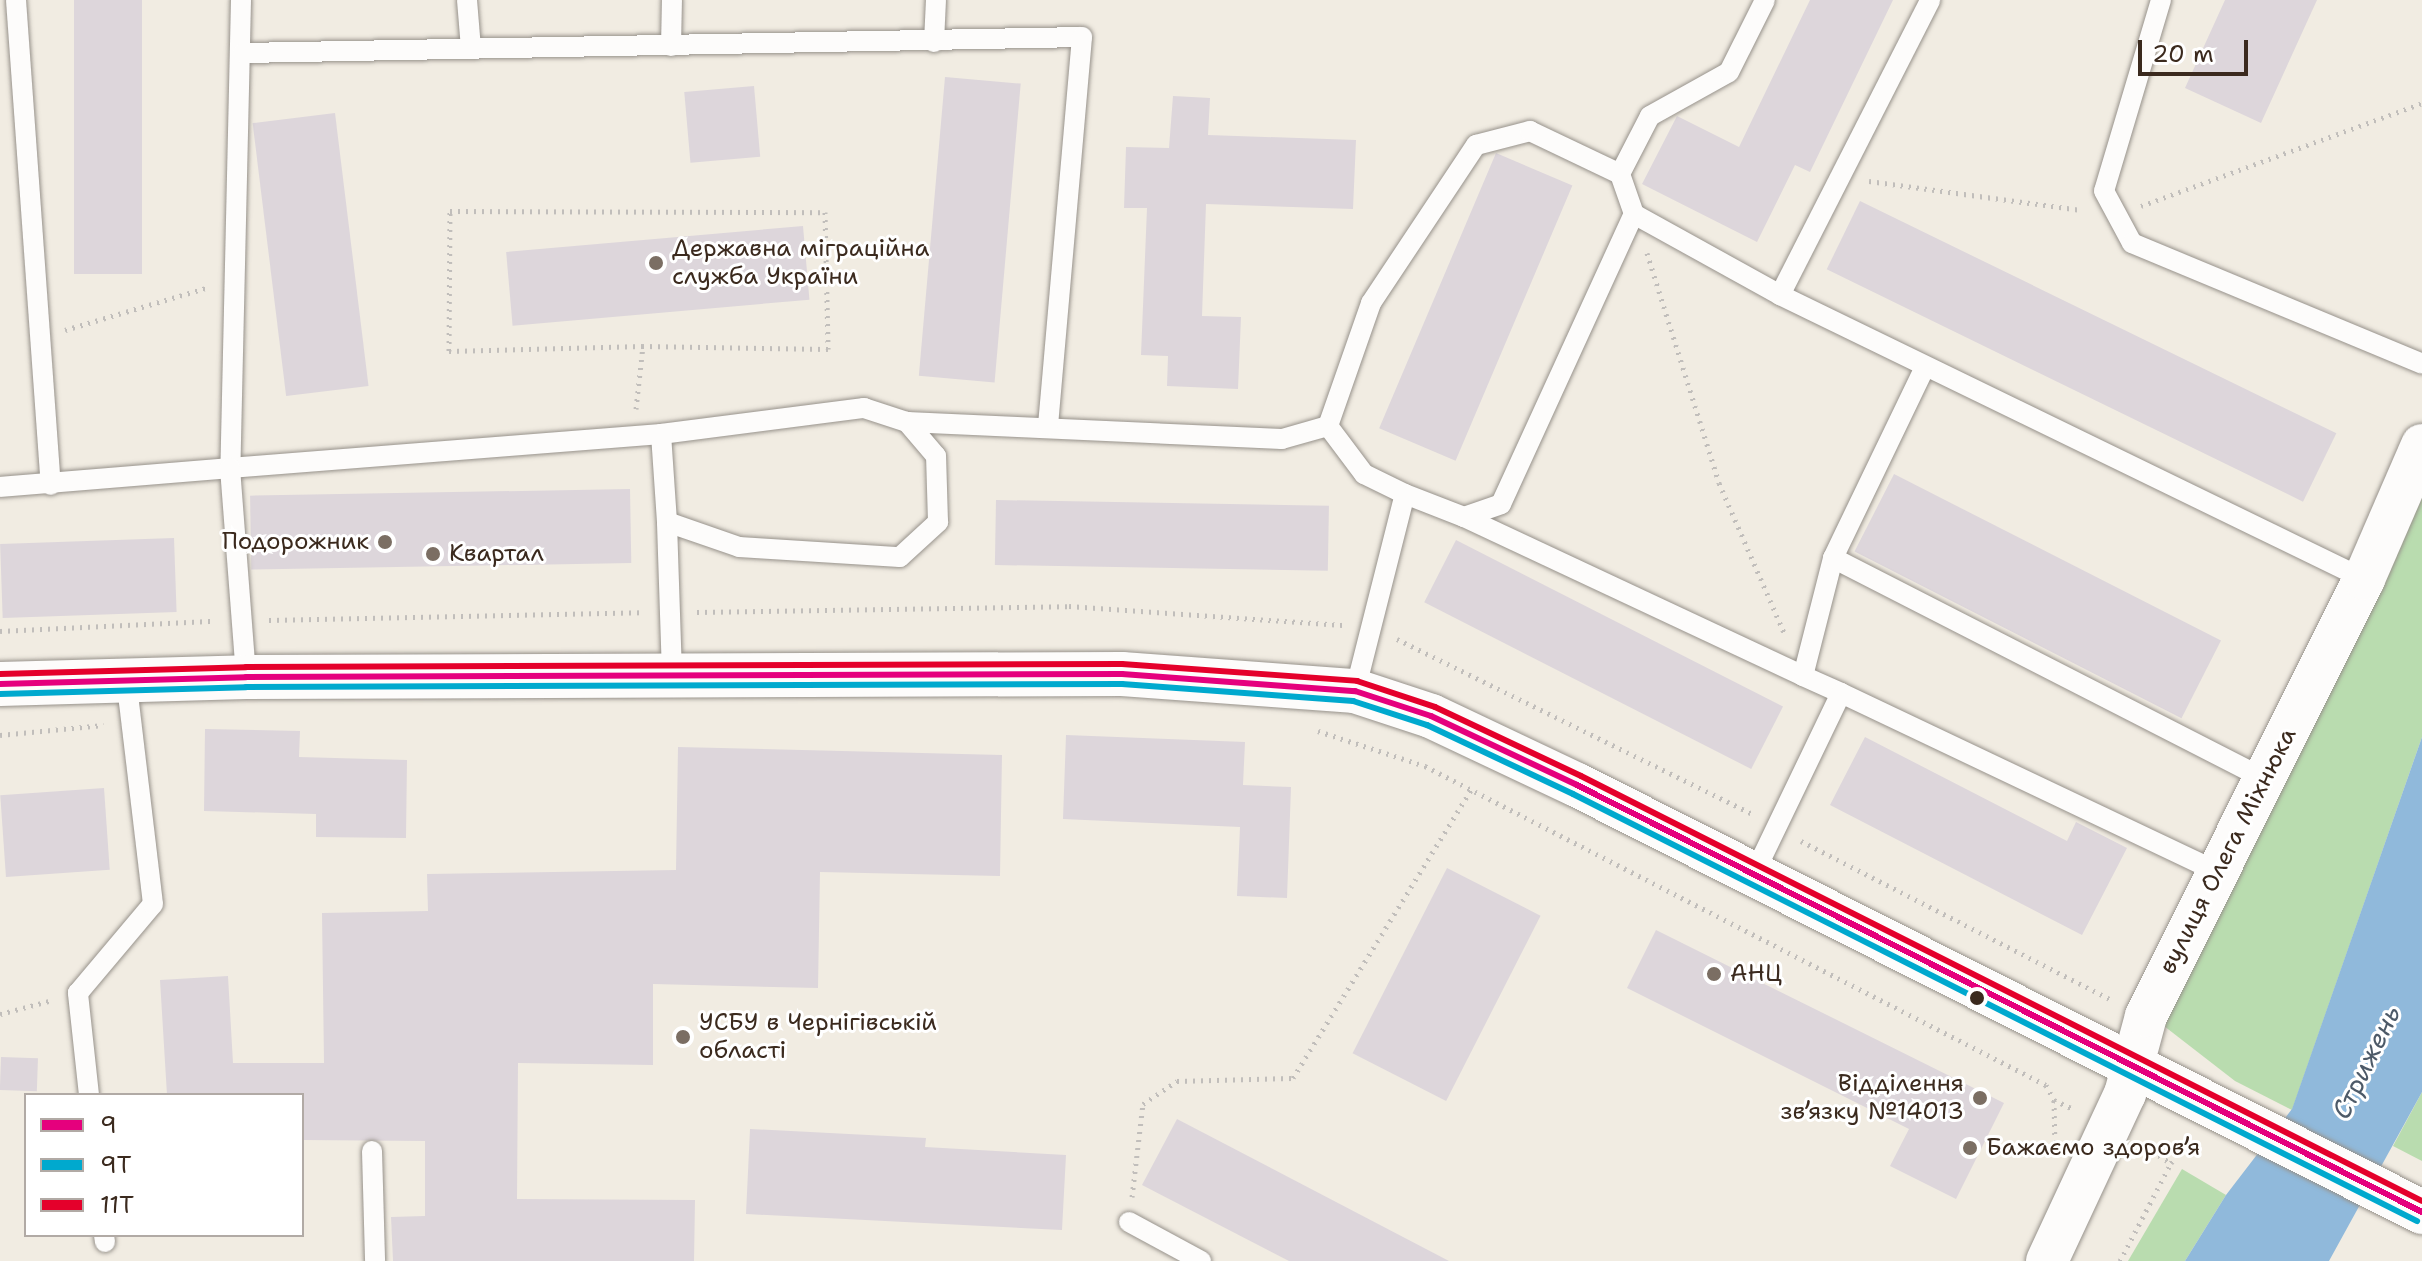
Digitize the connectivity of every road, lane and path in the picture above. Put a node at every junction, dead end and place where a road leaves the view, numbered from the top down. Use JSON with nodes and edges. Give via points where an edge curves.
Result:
{"nodes":[{"id":1,"x":16,"y":0,"type":"edge"},
{"id":2,"x":241,"y":0,"type":"edge"},
{"id":3,"x":467,"y":0,"type":"edge"},
{"id":4,"x":672,"y":0,"type":"edge"},
{"id":5,"x":936,"y":0,"type":"edge"},
{"id":6,"x":1765,"y":0,"type":"edge"},
{"id":7,"x":1930,"y":0,"type":"edge"},
{"id":8,"x":2161,"y":0,"type":"edge"},
{"id":9,"x":934,"y":42,"type":"junction"},
{"id":10,"x":671,"y":46,"type":"junction"},
{"id":11,"x":471,"y":49,"type":"junction"},
{"id":12,"x":243,"y":53,"type":"junction"},
{"id":13,"x":2422,"y":103,"type":"edge"},
{"id":14,"x":1620,"y":174,"type":"junction"},
{"id":15,"x":1841,"y":177,"type":"junction"},
{"id":16,"x":1634,"y":214,"type":"junction"},
{"id":17,"x":2117,"y":215,"type":"junction"},
{"id":18,"x":237,"y":279,"type":"junction"},
{"id":19,"x":1780,"y":295,"type":"junction"},
{"id":20,"x":40,"y":337,"type":"junction"},
{"id":21,"x":643,"y":346,"type":"junction"},
{"id":22,"x":2422,"y":364,"type":"edge"},
{"id":23,"x":1925,"y":367,"type":"junction"},
{"id":24,"x":907,"y":422,"type":"junction"},
{"id":25,"x":1048,"y":426,"type":"junction"},
{"id":26,"x":1328,"y":426,"type":"junction"},
{"id":27,"x":661,"y":434,"type":"junction"},
{"id":28,"x":633,"y":437,"type":"junction"},
{"id":29,"x":2422,"y":445,"type":"edge"},
{"id":30,"x":230,"y":468,"type":"junction"},
{"id":31,"x":51,"y":485,"type":"junction"},
{"id":32,"x":0,"y":487,"type":"edge"},
{"id":33,"x":1405,"y":494,"type":"junction"},
{"id":34,"x":1464,"y":517,"type":"junction"},
{"id":35,"x":667,"y":522,"type":"junction"},
{"id":36,"x":1833,"y":558,"type":"junction"},
{"id":37,"x":2364,"y":579,"type":"junction"},
{"id":38,"x":1373,"y":627,"type":"junction"},
{"id":39,"x":672,"y":674,"type":"junction"},
{"id":40,"x":1803,"y":676,"type":"junction"},
{"id":41,"x":246,"y":677,"type":"junction"},
{"id":42,"x":126,"y":679,"type":"junction"},
{"id":43,"x":0,"y":684,"type":"edge"},
{"id":44,"x":1355,"y":691,"type":"junction"},
{"id":45,"x":1841,"y":693,"type":"junction"},
{"id":46,"x":1303,"y":725,"type":"dead end"},
{"id":47,"x":2264,"y":779,"type":"junction"},
{"id":48,"x":1471,"y":790,"type":"junction"},
{"id":49,"x":1776,"y":828,"type":"junction"},
{"id":50,"x":2218,"y":872,"type":"junction"},
{"id":51,"x":1753,"y":876,"type":"junction"},
{"id":52,"x":78,"y":993,"type":"junction"},
{"id":53,"x":2123,"y":1006,"type":"dead end"},
{"id":54,"x":0,"y":1014,"type":"edge"},
{"id":55,"x":2132,"y":1065,"type":"junction"},
{"id":56,"x":2048,"y":1073,"type":"dead end"},
{"id":57,"x":2046,"y":1085,"type":"junction"},
{"id":58,"x":89,"y":1093,"type":"edge"},
{"id":59,"x":2054,"y":1100,"type":"junction"},
{"id":60,"x":2073,"y":1109,"type":"dead end"},
{"id":61,"x":2220,"y":1128,"type":"junction"},
{"id":62,"x":2145,"y":1147,"type":"dead end"},
{"id":63,"x":372,"y":1151,"type":"dead end"},
{"id":64,"x":2054,"y":1152,"type":"dead end"},
{"id":65,"x":2171,"y":1163,"type":"junction"},
{"id":66,"x":2418,"y":1210,"type":"edge"},
{"id":67,"x":1129,"y":1222,"type":"joint"},
{"id":68,"x":375,"y":1261,"type":"edge"},
{"id":69,"x":1201,"y":1261,"type":"edge"},
{"id":70,"x":2047,"y":1261,"type":"edge"},
{"id":71,"x":2120,"y":1261,"type":"edge"}],
"edges":[{"from":1,"to":20,"type":"lane"},
{"from":2,"to":12,"type":"lane"},
{"from":3,"to":11,"type":"lane"},
{"from":4,"to":10,"type":"lane"},
{"from":5,"to":9,"type":"lane"},
{"from":6,"to":14,"type":"lane","via":[[1729,72],[1650,116]]},
{"from":7,"to":15,"type":"lane"},
{"from":8,"to":17,"type":"lane","via":[[2104,191]]},
{"from":9,"to":10,"type":"lane"},
{"from":9,"to":25,"type":"lane","via":[[1082,37]]},
{"from":10,"to":11,"type":"lane"},
{"from":11,"to":12,"type":"lane"},
{"from":12,"to":18,"type":"lane"},
{"from":13,"to":17,"type":"path"},
{"from":14,"to":16,"type":"lane"},
{"from":14,"to":26,"type":"lane","via":[[1530,131],[1476,145],[1371,303]]},
{"from":15,"to":17,"type":"path"},
{"from":15,"to":19,"type":"lane"},
{"from":16,"to":19,"type":"lane"},
{"from":16,"to":34,"type":"lane","via":[[1501,504]]},
{"from":16,"to":40,"type":"path","via":[[1719,483]]},
{"from":17,"to":22,"type":"lane","via":[[2132,243]]},
{"from":18,"to":20,"type":"path"},
{"from":18,"to":30,"type":"lane"},
{"from":19,"to":23,"type":"lane"},
{"from":20,"to":31,"type":"lane"},
{"from":21,"to":21,"type":"path","via":[[828,349],[825,212],[450,211],[449,351]]},
{"from":21,"to":28,"type":"path"},
{"from":23,"to":36,"type":"lane"},
{"from":23,"to":37,"type":"lane"},
{"from":24,"to":25,"type":"lane"},
{"from":24,"to":27,"type":"lane","via":[[864,408]]},
{"from":24,"to":35,"type":"lane","via":[[936,456],[938,522],[900,557],[739,547]]},
{"from":25,"to":26,"type":"lane","via":[[1282,439]]},
{"from":26,"to":33,"type":"lane","via":[[1364,474]]},
{"from":27,"to":28,"type":"lane"},
{"from":27,"to":35,"type":"lane"},
{"from":28,"to":30,"type":"lane"},
{"from":29,"to":37,"type":"street","name":"вулиця Олега Міхнюка"},
{"from":30,"to":31,"type":"lane"},
{"from":30,"to":41,"type":"lane"},
{"from":31,"to":32,"type":"lane"},
{"from":33,"to":34,"type":"lane"},
{"from":33,"to":38,"type":"lane"},
{"from":34,"to":40,"type":"lane"},
{"from":35,"to":39,"type":"lane"},
{"from":36,"to":40,"type":"lane"},
{"from":36,"to":47,"type":"lane"},
{"from":37,"to":47,"type":"street","name":"вулиця Олега Міхнюка"},
{"from":38,"to":44,"type":"lane"},
{"from":38,"to":49,"type":"path"},
{"from":39,"to":41,"type":"main road"},
{"from":39,"to":44,"type":"main road","via":[[1122,674]]},
{"from":40,"to":45,"type":"lane"},
{"from":41,"to":42,"type":"main road"},
{"from":42,"to":43,"type":"main road"},
{"from":42,"to":52,"type":"lane","via":[[153,904]]},
{"from":44,"to":51,"type":"main road","via":[[1444,722]]},
{"from":45,"to":49,"type":"lane"},
{"from":45,"to":50,"type":"lane"},
{"from":46,"to":48,"type":"path","via":[[1425,766]]},
{"from":47,"to":50,"type":"street","name":"вулиця Олега Міхнюка"},
{"from":48,"to":57,"type":"path"},
{"from":48,"to":67,"type":"path","via":[[1293,1078],[1177,1081],[1143,1104]]},
{"from":49,"to":51,"type":"lane"},
{"from":49,"to":53,"type":"path"},
{"from":50,"to":55,"type":"street","name":"вулиця Олега Міхнюка","via":[[2146,1016]]},
{"from":51,"to":55,"type":"main road"},
{"from":52,"to":54,"type":"path"},
{"from":52,"to":58,"type":"lane"},
{"from":55,"to":61,"type":"main road"},
{"from":55,"to":70,"type":"street","name":"вулиця Олега Міхнюка","via":[[2125,1094]]},
{"from":56,"to":57,"type":"path"},
{"from":57,"to":59,"type":"path"},
{"from":59,"to":60,"type":"path"},
{"from":59,"to":64,"type":"path"},
{"from":61,"to":65,"type":"path","via":[[2184,1144]]},
{"from":61,"to":66,"type":"main road"},
{"from":62,"to":65,"type":"path"},
{"from":63,"to":68,"type":"lane"},
{"from":65,"to":71,"type":"path"},
{"from":67,"to":69,"type":"lane"}]}
